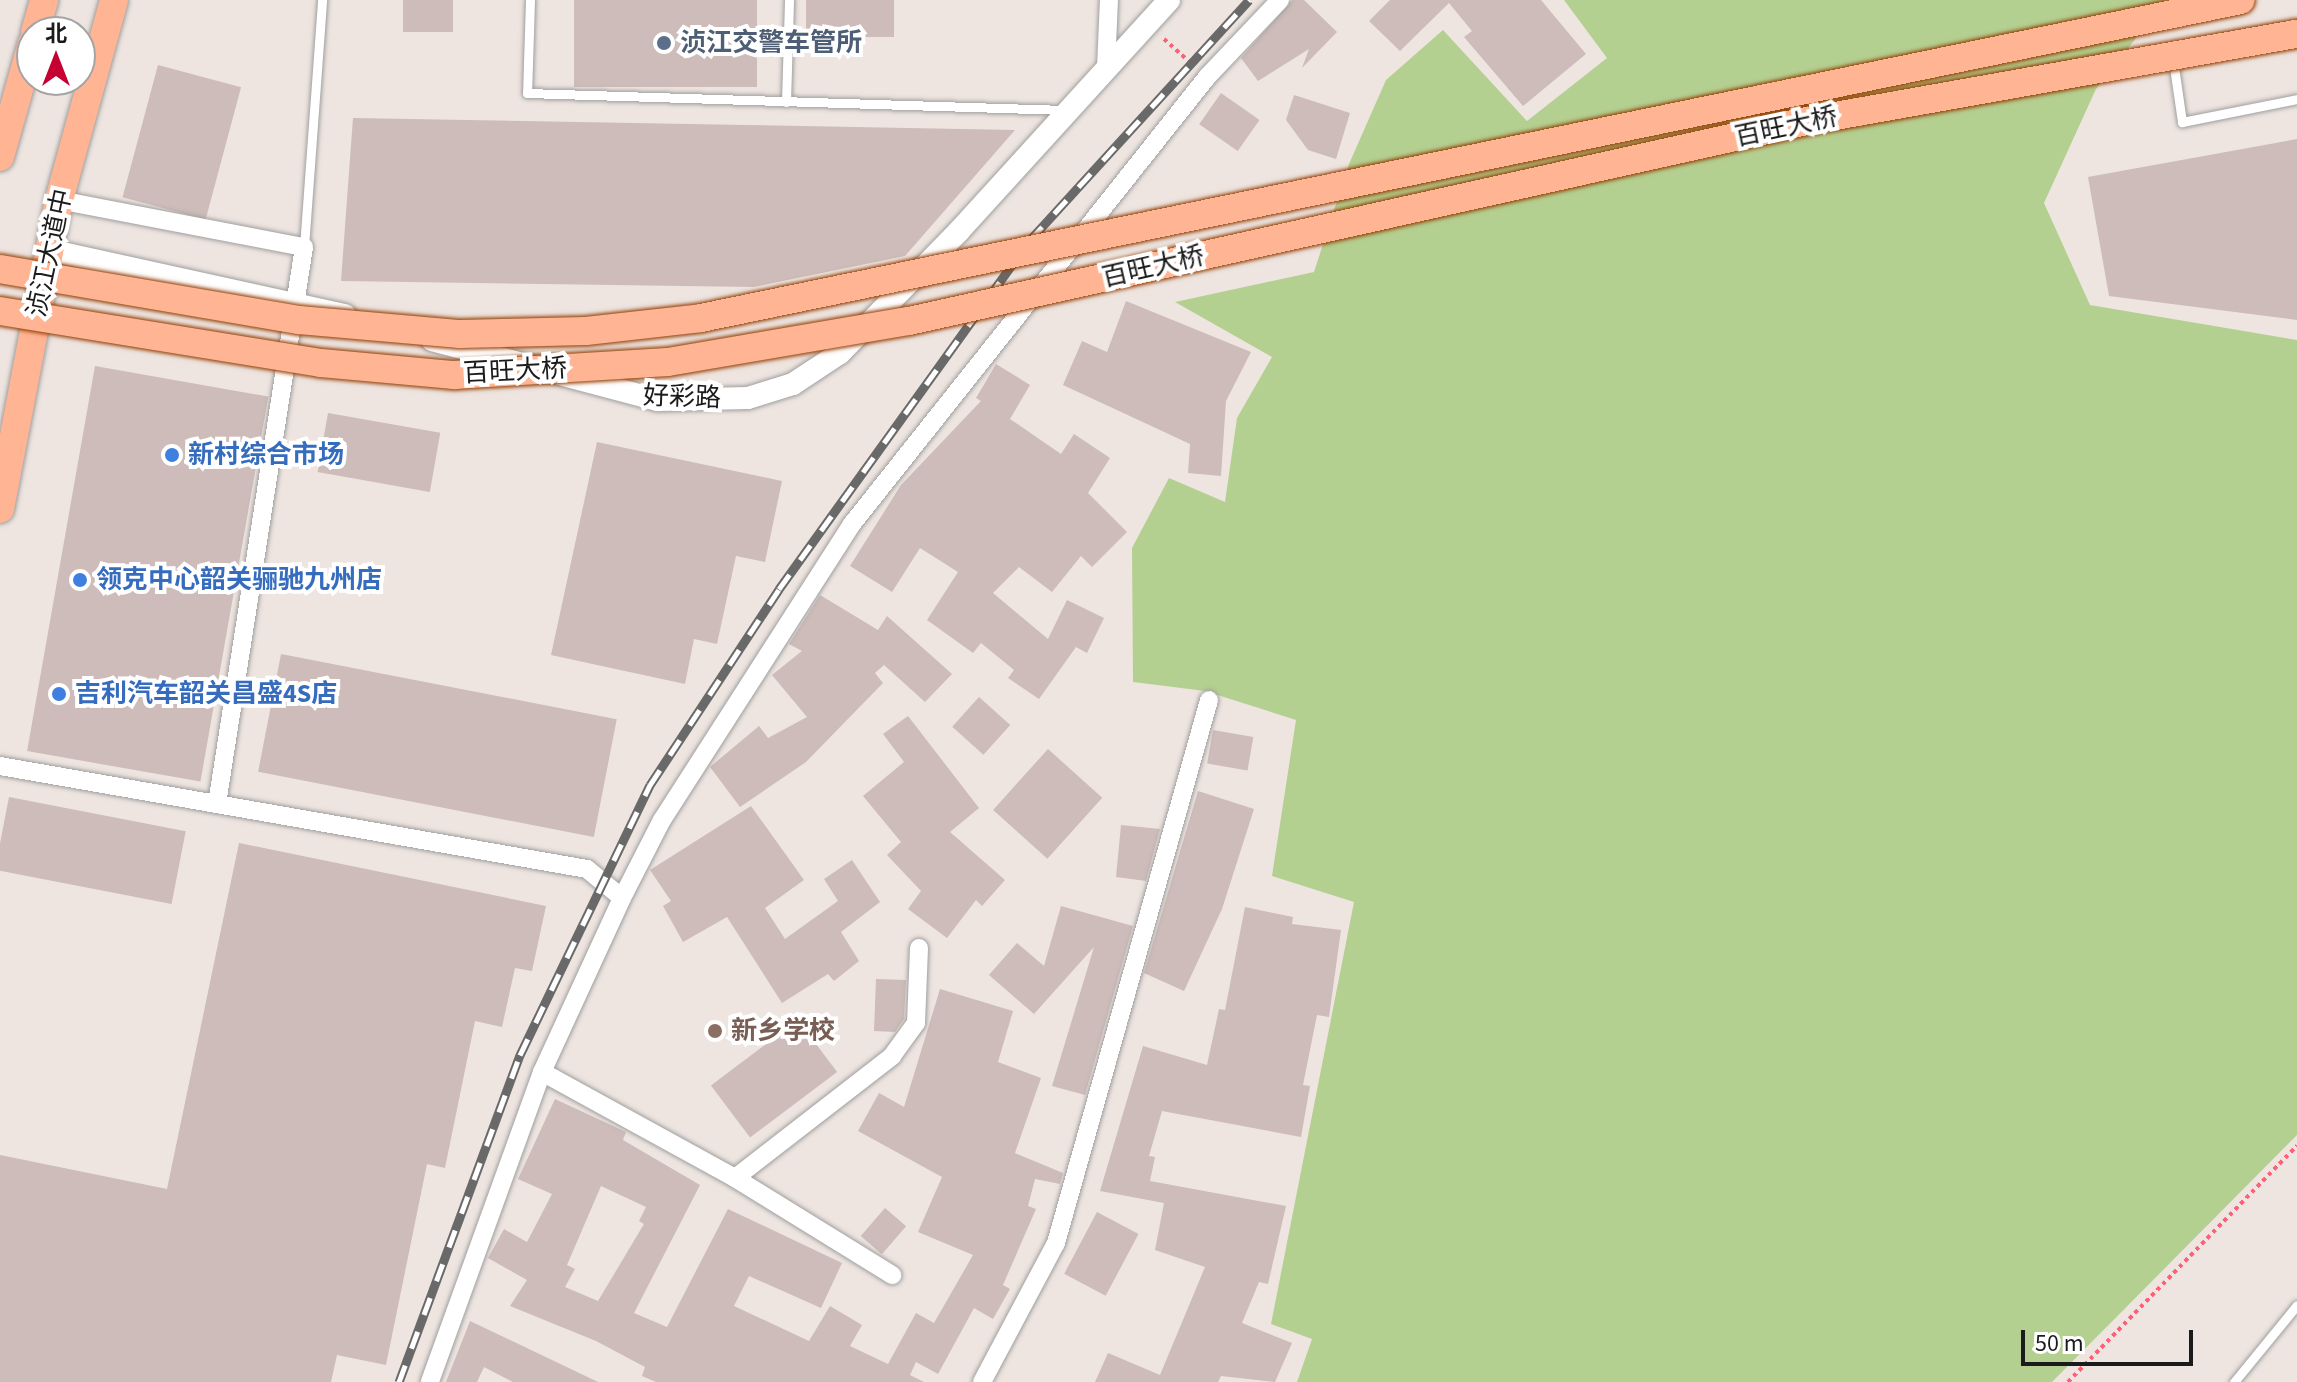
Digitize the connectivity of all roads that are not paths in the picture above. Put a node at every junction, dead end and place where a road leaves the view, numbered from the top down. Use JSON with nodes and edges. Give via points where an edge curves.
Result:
{"nodes":[{"id":1,"x":114,"y":0,"type":"edge"},
{"id":2,"x":322,"y":0,"type":"edge"},
{"id":3,"x":530,"y":0,"type":"edge"},
{"id":4,"x":789,"y":0,"type":"edge"},
{"id":5,"x":1109,"y":0,"type":"edge"},
{"id":6,"x":1169,"y":0,"type":"edge"},
{"id":7,"x":1280,"y":0,"type":"edge"},
{"id":8,"x":2241,"y":0,"type":"edge"},
{"id":9,"x":2205,"y":4,"type":"edge"},
{"id":10,"x":2297,"y":34,"type":"edge"},
{"id":11,"x":2172,"y":56,"type":"junction"},
{"id":12,"x":1106,"y":68,"type":"junction"},
{"id":13,"x":17,"y":96,"type":"edge"},
{"id":14,"x":2297,"y":99,"type":"edge"},
{"id":15,"x":786,"y":102,"type":"junction"},
{"id":16,"x":1071,"y":110,"type":"junction"},
{"id":17,"x":0,"y":157,"type":"edge"},
{"id":18,"x":59,"y":200,"type":"junction"},
{"id":19,"x":304,"y":247,"type":"junction"},
{"id":20,"x":49,"y":250,"type":"junction"},
{"id":21,"x":0,"y":269,"type":"edge"},
{"id":22,"x":296,"y":301,"type":"junction"},
{"id":23,"x":0,"y":311,"type":"edge"},
{"id":24,"x":0,"y":509,"type":"edge"},
{"id":25,"x":1209,"y":700,"type":"dead end"},
{"id":26,"x":0,"y":766,"type":"edge"},
{"id":27,"x":217,"y":804,"type":"junction"},
{"id":28,"x":622,"y":898,"type":"junction"},
{"id":29,"x":919,"y":948,"type":"dead end"},
{"id":30,"x":542,"y":1072,"type":"junction"},
{"id":31,"x":735,"y":1178,"type":"junction"},
{"id":32,"x":892,"y":1275,"type":"dead end"},
{"id":33,"x":2297,"y":1305,"type":"edge"},
{"id":34,"x":430,"y":1382,"type":"edge"},
{"id":35,"x":982,"y":1382,"type":"edge"},
{"id":36,"x":2234,"y":1382,"type":"edge"}],
"edges":[{"from":1,"to":18,"type":"main road","name":"浈江大道中"},
{"from":2,"to":19,"type":"lane"},
{"from":3,"to":15,"type":"lane","via":[[527,93]]},
{"from":4,"to":15,"type":"lane"},
{"from":5,"to":12,"type":"street"},
{"from":6,"to":12,"type":"street","name":"好彩路"},
{"from":7,"to":28,"type":"street","via":[[1207,77],[852,524],[662,820]]},
{"from":8,"to":9,"type":"main road","name":"百旺大桥","bridge":true},
{"from":9,"to":21,"type":"main road","name":"百旺大桥","bridge":true,"via":[[701,318],[586,331],[460,334],[299,320]]},
{"from":10,"to":11,"type":"main road","name":"百旺大桥","bridge":true},
{"from":11,"to":14,"type":"lane","via":[[2182,122]]},
{"from":11,"to":23,"type":"main road","name":"百旺大桥","bridge":true,"via":[[1807,121],[909,321],[668,362],[454,375],[321,363]]},
{"from":12,"to":16,"type":"street","name":"好彩路"},
{"from":13,"to":17,"type":"main road"},
{"from":15,"to":16,"type":"lane"},
{"from":16,"to":22,"type":"street","name":"好彩路","via":[[840,353],[793,384],[748,398],[658,400],[614,393]]},
{"from":18,"to":19,"type":"street"},
{"from":18,"to":20,"type":"main road","name":"浈江大道中"},
{"from":19,"to":22,"type":"street"},
{"from":20,"to":22,"type":"street","name":"好彩路"},
{"from":20,"to":24,"type":"main road","name":"浈江大道中"},
{"from":22,"to":27,"type":"street"},
{"from":25,"to":35,"type":"street","via":[[1056,1243]]},
{"from":26,"to":27,"type":"street"},
{"from":27,"to":28,"type":"street","via":[[587,869]]},
{"from":28,"to":30,"type":"street"},
{"from":29,"to":31,"type":"street","via":[[916,1023],[892,1056]]},
{"from":30,"to":31,"type":"street"},
{"from":30,"to":34,"type":"street"},
{"from":31,"to":32,"type":"street"},
{"from":33,"to":36,"type":"lane"}]}
